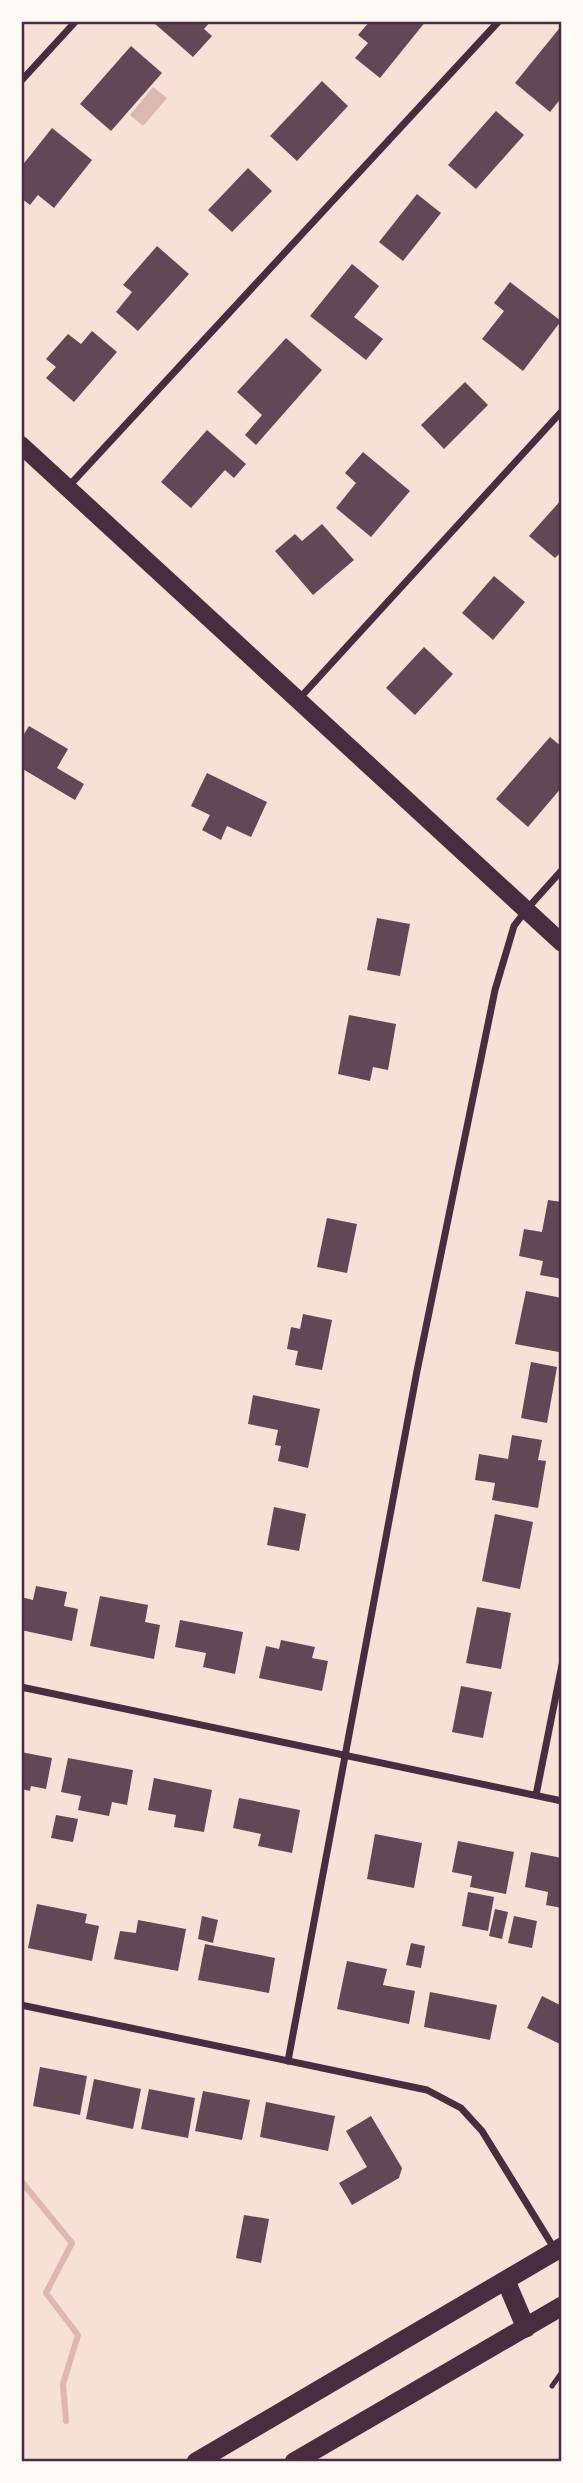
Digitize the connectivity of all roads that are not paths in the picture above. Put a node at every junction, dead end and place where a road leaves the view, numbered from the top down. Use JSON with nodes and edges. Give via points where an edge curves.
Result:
{"nodes":[{"id":1,"x":76,"y":21,"type":"edge"},
{"id":2,"x":499,"y":21,"type":"edge"},
{"id":3,"x":21,"y":81,"type":"edge"},
{"id":4,"x":562,"y":411,"type":"edge"},
{"id":5,"x":21,"y":445,"type":"edge"},
{"id":6,"x":68,"y":487,"type":"junction"},
{"id":7,"x":298,"y":699,"type":"junction"},
{"id":8,"x":562,"y":870,"type":"edge"},
{"id":9,"x":526,"y":910,"type":"junction"},
{"id":10,"x":562,"y":943,"type":"edge"},
{"id":11,"x":562,"y":1665,"type":"edge"},
{"id":12,"x":21,"y":1687,"type":"edge"},
{"id":13,"x":345,"y":1755,"type":"junction"},
{"id":14,"x":536,"y":1795,"type":"junction"},
{"id":15,"x":562,"y":1801,"type":"edge"},
{"id":16,"x":21,"y":2005,"type":"edge"},
{"id":17,"x":288,"y":2061,"type":"junction"},
{"id":18,"x":559,"y":2249,"type":"edge"},
{"id":19,"x":506,"y":2281,"type":"junction"},
{"id":20,"x":562,"y":2306,"type":"edge"},
{"id":21,"x":526,"y":2328,"type":"junction"},
{"id":22,"x":562,"y":2372,"type":"edge"},
{"id":23,"x":552,"y":2386,"type":"dead end"},
{"id":24,"x":196,"y":2462,"type":"edge"},
{"id":25,"x":294,"y":2462,"type":"edge"}],
"edges":[{"from":1,"to":3,"type":"street"},
{"from":2,"to":6,"type":"street"},
{"from":4,"to":7,"type":"street"},
{"from":5,"to":6,"type":"main road"},
{"from":6,"to":7,"type":"main road"},
{"from":7,"to":9,"type":"main road"},
{"from":8,"to":9,"type":"street"},
{"from":9,"to":10,"type":"main road"},
{"from":9,"to":13,"type":"street","via":[[510,935],[495,990]]},
{"from":11,"to":14,"type":"street"},
{"from":12,"to":13,"type":"street"},
{"from":13,"to":14,"type":"street"},
{"from":13,"to":17,"type":"street"},
{"from":14,"to":15,"type":"street"},
{"from":16,"to":17,"type":"street"},
{"from":17,"to":18,"type":"street","via":[[427,2090],[451,2101],[482,2131]]},
{"from":18,"to":19,"type":"highway"},
{"from":19,"to":21,"type":"highway"},
{"from":19,"to":24,"type":"highway"},
{"from":20,"to":21,"type":"highway"},
{"from":21,"to":25,"type":"highway"},
{"from":22,"to":23,"type":"lane"}]}
